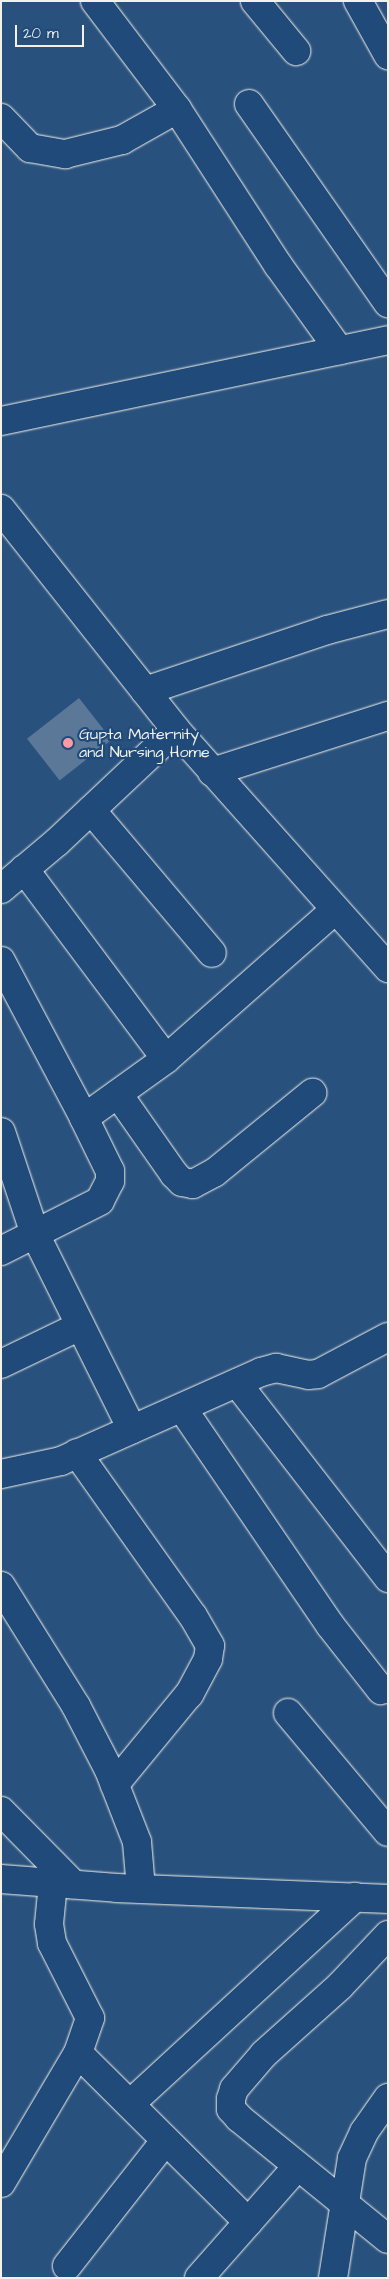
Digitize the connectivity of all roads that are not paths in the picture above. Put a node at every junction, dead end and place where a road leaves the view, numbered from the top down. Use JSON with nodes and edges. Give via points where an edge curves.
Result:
{"nodes":[{"id":1,"x":94,"y":1,"type":"edge"},
{"id":2,"x":255,"y":1,"type":"edge"},
{"id":3,"x":358,"y":1,"type":"edge"},
{"id":4,"x":296,"y":52,"type":"dead end"},
{"id":5,"x":388,"y":55,"type":"edge"},
{"id":6,"x":249,"y":104,"type":"dead end"},
{"id":7,"x":177,"y":109,"type":"junction"},
{"id":8,"x":1,"y":118,"type":"edge"},
{"id":9,"x":388,"y":303,"type":"edge"},
{"id":10,"x":388,"y":340,"type":"edge"},
{"id":11,"x":339,"y":350,"type":"junction"},
{"id":12,"x":1,"y":421,"type":"edge"},
{"id":13,"x":1,"y":509,"type":"edge"},
{"id":14,"x":388,"y":614,"type":"edge"},
{"id":15,"x":145,"y":691,"type":"junction"},
{"id":16,"x":388,"y":716,"type":"edge"},
{"id":17,"x":176,"y":730,"type":"junction"},
{"id":18,"x":212,"y":772,"type":"junction"},
{"id":19,"x":91,"y":810,"type":"junction"},
{"id":20,"x":10,"y":877,"type":"edge"},
{"id":21,"x":334,"y":911,"type":"junction"},
{"id":22,"x":212,"y":953,"type":"dead end"},
{"id":23,"x":1,"y":961,"type":"edge"},
{"id":24,"x":388,"y":968,"type":"edge"},
{"id":25,"x":166,"y":1059,"type":"junction"},
{"id":26,"x":312,"y":1093,"type":"dead end"},
{"id":27,"x":118,"y":1094,"type":"junction"},
{"id":28,"x":84,"y":1118,"type":"junction"},
{"id":29,"x":1,"y":1132,"type":"edge"},
{"id":30,"x":10,"y":1190,"type":"edge"},
{"id":31,"x":35,"y":1234,"type":"junction"},
{"id":32,"x":1,"y":1251,"type":"edge"},
{"id":33,"x":80,"y":1326,"type":"junction"},
{"id":34,"x":388,"y":1337,"type":"edge"},
{"id":35,"x":1,"y":1364,"type":"edge"},
{"id":36,"x":237,"y":1383,"type":"junction"},
{"id":37,"x":182,"y":1408,"type":"junction"},
{"id":38,"x":132,"y":1429,"type":"junction"},
{"id":39,"x":77,"y":1453,"type":"junction"},
{"id":40,"x":1,"y":1474,"type":"edge"},
{"id":41,"x":388,"y":1578,"type":"edge"},
{"id":42,"x":3,"y":1592,"type":"edge"},
{"id":43,"x":381,"y":1690,"type":"dead end"},
{"id":44,"x":288,"y":1713,"type":"dead end"},
{"id":45,"x":115,"y":1784,"type":"junction"},
{"id":46,"x":1,"y":1811,"type":"edge"},
{"id":47,"x":388,"y":1832,"type":"edge"},
{"id":48,"x":1,"y":1879,"type":"edge"},
{"id":49,"x":63,"y":1884,"type":"junction"},
{"id":50,"x":141,"y":1888,"type":"junction"},
{"id":51,"x":355,"y":1897,"type":"junction"},
{"id":52,"x":388,"y":1898,"type":"edge"},
{"id":53,"x":388,"y":1935,"type":"edge"},
{"id":54,"x":78,"y":2053,"type":"junction"},
{"id":55,"x":388,"y":2098,"type":"edge"},
{"id":56,"x":130,"y":2104,"type":"junction"},
{"id":57,"x":165,"y":2141,"type":"junction"},
{"id":58,"x":297,"y":2167,"type":"junction"},
{"id":59,"x":1,"y":2183,"type":"edge"},
{"id":60,"x":345,"y":2207,"type":"junction"},
{"id":61,"x":248,"y":2222,"type":"junction"},
{"id":62,"x":388,"y":2239,"type":"edge"},
{"id":63,"x":67,"y":2266,"type":"dead end"},
{"id":64,"x":198,"y":2278,"type":"edge"},
{"id":65,"x":333,"y":2278,"type":"edge"}],
"edges":[{"from":1,"to":7,"type":"street"},
{"from":2,"to":4,"type":"street"},
{"from":3,"to":5,"type":"street"},
{"from":6,"to":9,"type":"street"},
{"from":7,"to":8,"type":"street","via":[[122,140],[65,154],[30,148]]},
{"from":7,"to":11,"type":"street","via":[[278,265]]},
{"from":10,"to":11,"type":"street"},
{"from":11,"to":12,"type":"street"},
{"from":13,"to":15,"type":"street"},
{"from":14,"to":15,"type":"street","via":[[327,630]]},
{"from":15,"to":17,"type":"street"},
{"from":16,"to":18,"type":"street"},
{"from":17,"to":18,"type":"street"},
{"from":17,"to":19,"type":"street"},
{"from":18,"to":21,"type":"street"},
{"from":19,"to":20,"type":"street"},
{"from":19,"to":22,"type":"street"},
{"from":20,"to":25,"type":"street"},
{"from":21,"to":24,"type":"street"},
{"from":21,"to":25,"type":"street"},
{"from":23,"to":28,"type":"street"},
{"from":25,"to":27,"type":"street"},
{"from":26,"to":27,"type":"street","via":[[214,1173],[193,1184],[182,1182],[174,1174]]},
{"from":27,"to":28,"type":"street"},
{"from":28,"to":31,"type":"street","via":[[110,1172],[106,1192],[100,1201]]},
{"from":29,"to":30,"type":"street"},
{"from":30,"to":31,"type":"street"},
{"from":31,"to":32,"type":"street"},
{"from":31,"to":33,"type":"street"},
{"from":33,"to":35,"type":"street"},
{"from":33,"to":38,"type":"street"},
{"from":34,"to":36,"type":"street","via":[[318,1374],[308,1376],[276,1368]]},
{"from":36,"to":37,"type":"street"},
{"from":36,"to":41,"type":"street"},
{"from":37,"to":38,"type":"street"},
{"from":37,"to":43,"type":"street","via":[[330,1624]]},
{"from":38,"to":39,"type":"street"},
{"from":39,"to":40,"type":"street","via":[[61,1461]]},
{"from":39,"to":45,"type":"street","via":[[193,1616],[210,1646],[208,1659],[189,1694]]},
{"from":42,"to":45,"type":"street","via":[[76,1706]]},
{"from":44,"to":47,"type":"street"},
{"from":45,"to":50,"type":"street","via":[[137,1842]]},
{"from":46,"to":49,"type":"street"},
{"from":48,"to":49,"type":"street"},
{"from":49,"to":50,"type":"street"},
{"from":49,"to":54,"type":"street","via":[[49,1924],[52,1943],[90,2018]]},
{"from":50,"to":51,"type":"street"},
{"from":51,"to":52,"type":"street"},
{"from":51,"to":56,"type":"street"},
{"from":53,"to":58,"type":"street","via":[[340,1986],[264,2054],[234,2089],[232,2109]]},
{"from":54,"to":56,"type":"street"},
{"from":54,"to":59,"type":"street"},
{"from":55,"to":60,"type":"street","via":[[364,2132],[352,2158]]},
{"from":56,"to":57,"type":"street"},
{"from":57,"to":61,"type":"street"},
{"from":57,"to":63,"type":"street"},
{"from":58,"to":60,"type":"street"},
{"from":58,"to":61,"type":"street"},
{"from":60,"to":62,"type":"street"},
{"from":60,"to":65,"type":"street"},
{"from":61,"to":64,"type":"street"}]}
